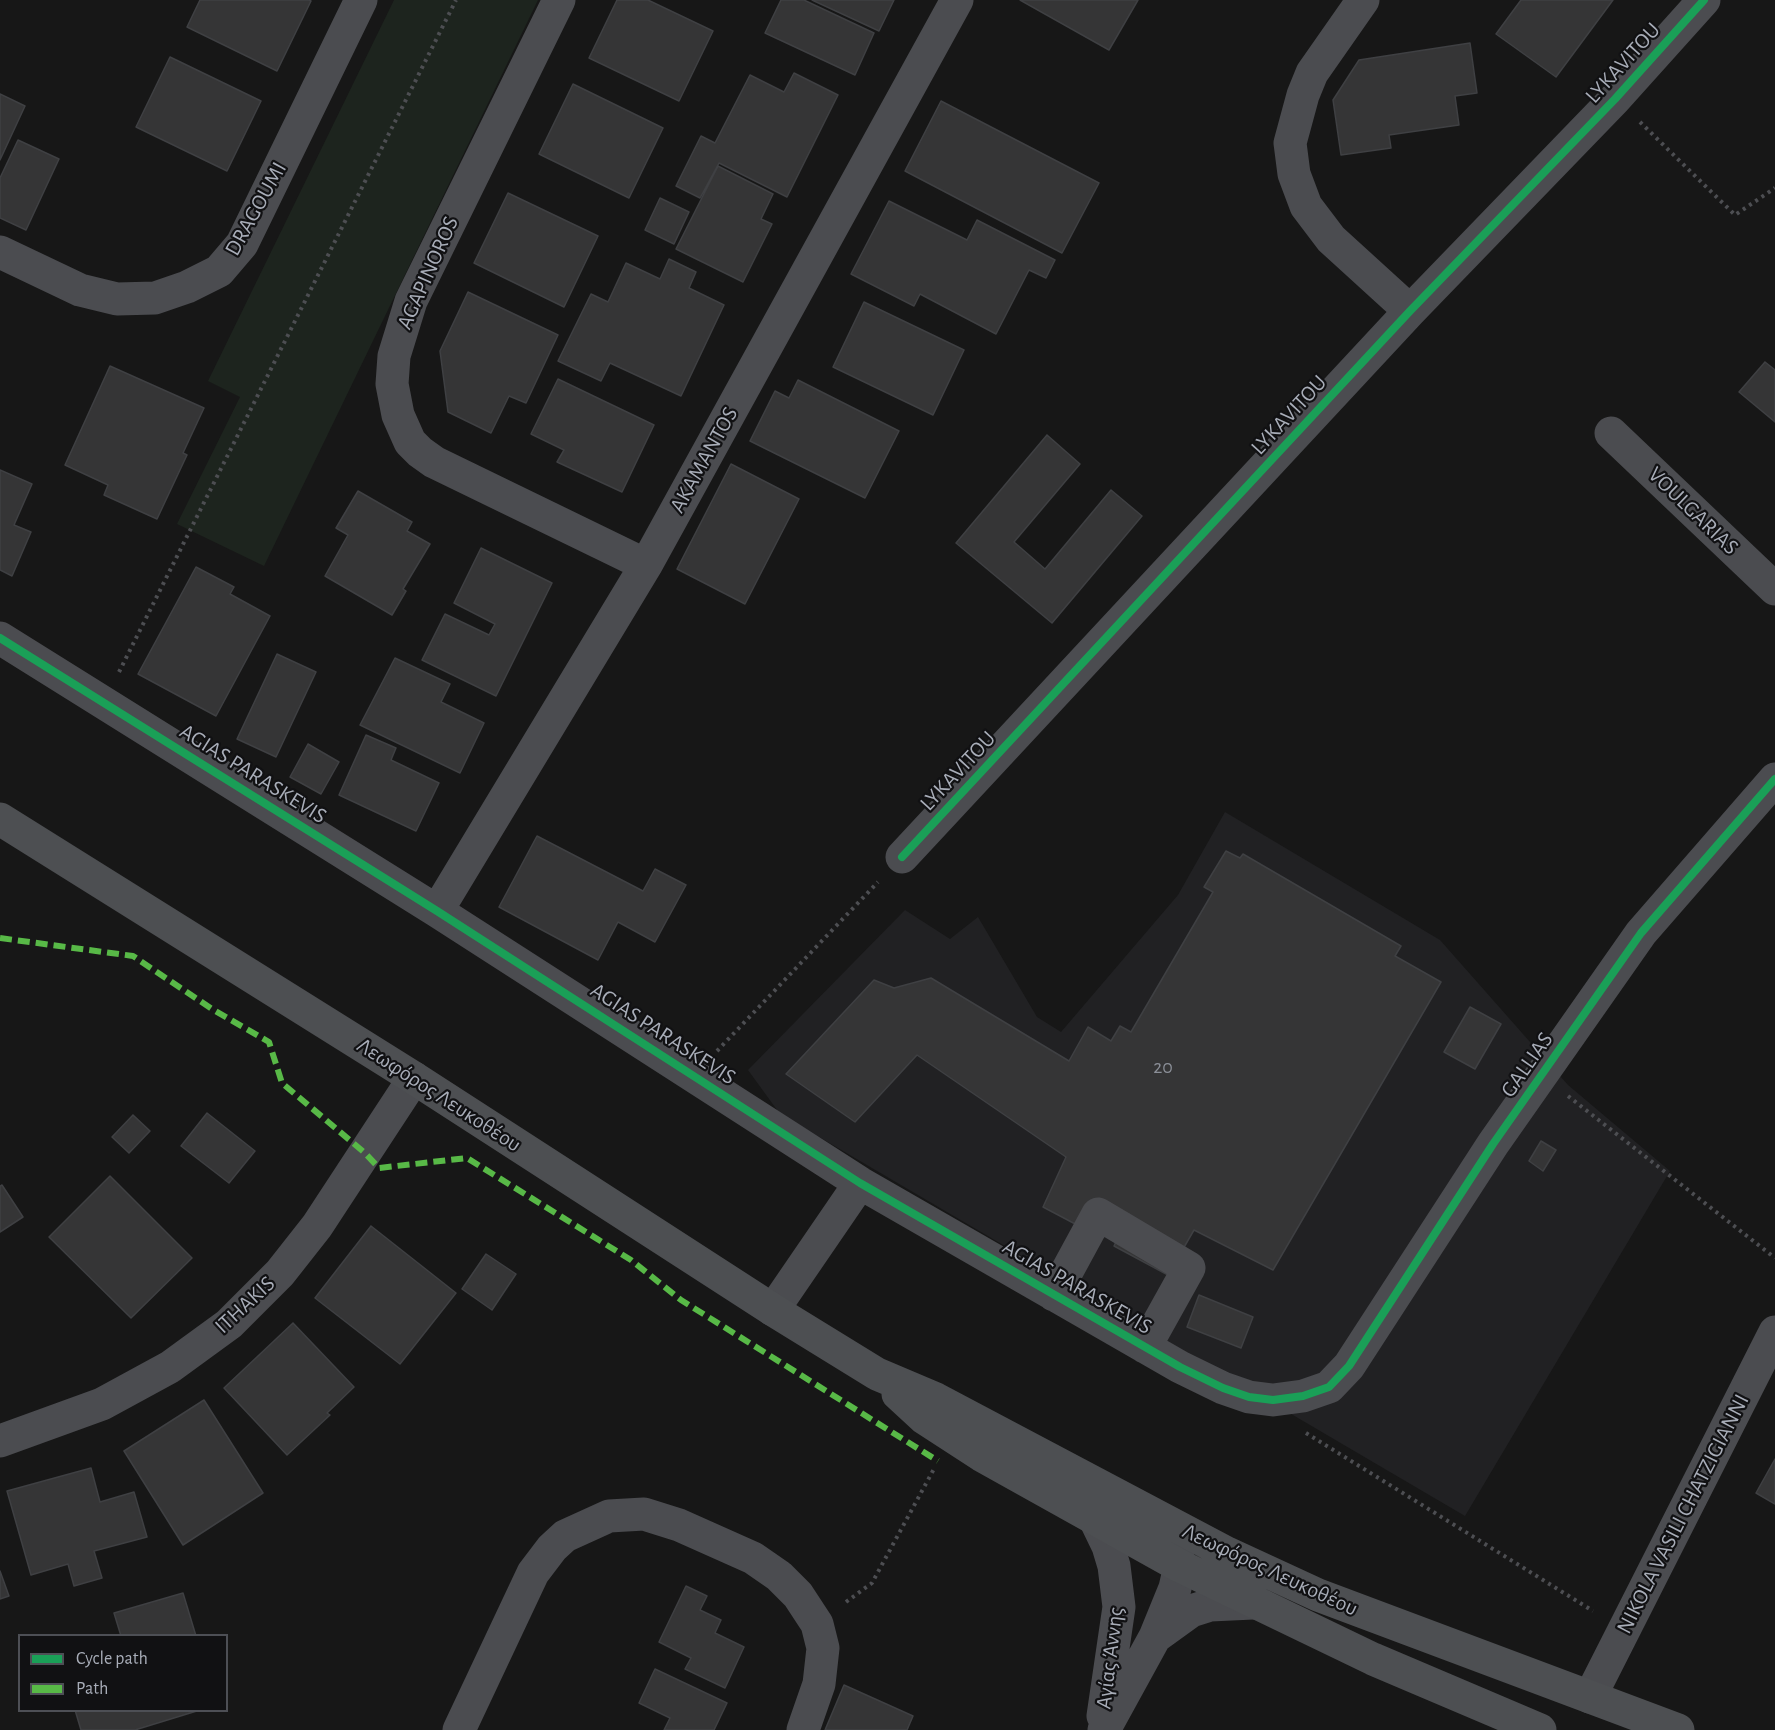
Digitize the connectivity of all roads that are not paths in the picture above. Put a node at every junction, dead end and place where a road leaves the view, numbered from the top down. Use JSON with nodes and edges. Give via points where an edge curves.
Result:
{"nodes":[{"id":1,"x":362,"y":0,"type":"edge"},
{"id":2,"x":559,"y":0,"type":"edge"},
{"id":3,"x":957,"y":0,"type":"edge"},
{"id":4,"x":1363,"y":0,"type":"edge"},
{"id":5,"x":1704,"y":0,"type":"edge"},
{"id":6,"x":0,"y":252,"type":"edge"},
{"id":7,"x":1410,"y":312,"type":"junction"},
{"id":8,"x":1611,"y":433,"type":"dead end"},
{"id":9,"x":646,"y":565,"type":"junction"},
{"id":10,"x":1775,"y":589,"type":"edge"},
{"id":11,"x":0,"y":638,"type":"edge"},
{"id":12,"x":1775,"y":779,"type":"edge"},
{"id":13,"x":0,"y":819,"type":"edge"},
{"id":14,"x":902,"y":857,"type":"road end"},
{"id":15,"x":437,"y":910,"type":"junction"},
{"id":16,"x":414,"y":1078,"type":"junction"},
{"id":17,"x":860,"y":1183,"type":"junction"},
{"id":18,"x":1053,"y":1294,"type":"junction"},
{"id":19,"x":773,"y":1310,"type":"junction"},
{"id":20,"x":1775,"y":1332,"type":"edge"},
{"id":21,"x":1145,"y":1347,"type":"junction"},
{"id":22,"x":877,"y":1374,"type":"junction"},
{"id":23,"x":1329,"y":1387,"type":"joint"},
{"id":24,"x":0,"y":1441,"type":"edge"},
{"id":25,"x":1094,"y":1517,"type":"junction"},
{"id":26,"x":1161,"y":1519,"type":"junction"},
{"id":27,"x":1180,"y":1566,"type":"junction"},
{"id":28,"x":1253,"y":1603,"type":"junction"},
{"id":29,"x":1155,"y":1638,"type":"junction"},
{"id":30,"x":1590,"y":1697,"type":"junction"},
{"id":31,"x":807,"y":1721,"type":"edge"},
{"id":32,"x":459,"y":1730,"type":"edge"},
{"id":33,"x":1102,"y":1730,"type":"edge"},
{"id":34,"x":1540,"y":1730,"type":"edge"},
{"id":35,"x":1678,"y":1730,"type":"edge"}],
"edges":[{"from":1,"to":6,"type":"street","name":"DRAGOUMI","via":[[242,244],[219,271],[154,298],[117,299],[80,290]]},
{"from":2,"to":9,"type":"street","name":"AGAPINOROS","via":[[411,301],[394,356],[392,384],[398,415],[410,442],[434,462]]},
{"from":3,"to":9,"type":"street","name":"AKAMANTOS"},
{"from":4,"to":7,"type":"street","via":[[1312,73],[1303,95],[1290,143],[1294,174],[1306,206],[1331,239]]},
{"from":5,"to":7,"type":"street","name":"LYKAVITOU","via":[[1615,99]]},
{"from":7,"to":14,"type":"street","name":"LYKAVITOU"},
{"from":8,"to":10,"type":"street","name":"VOULGARIAS"},
{"from":9,"to":15,"type":"street","name":"AKAMANTOS"},
{"from":11,"to":15,"type":"street","name":"AGIAS PARASKEVIS"},
{"from":12,"to":23,"type":"street","name":"GALLIAS","via":[[1641,933],[1493,1144],[1366,1342]]},
{"from":13,"to":16,"type":"main road","name":"Λεωφόρος Λευκοθέου"},
{"from":15,"to":17,"type":"street","name":"AGIAS PARASKEVIS"},
{"from":16,"to":19,"type":"main road","name":"Λεωφόρος Λευκοθέου"},
{"from":16,"to":24,"type":"street","name":"ITHAKIS","via":[[317,1226],[280,1273],[229,1324],[170,1367],[102,1404]]},
{"from":17,"to":18,"type":"street","name":"AGIAS PARASKEVIS"},
{"from":17,"to":19,"type":"street"},
{"from":18,"to":21,"type":"street","name":"AGIAS PARASKEVIS"},
{"from":18,"to":21,"type":"street","via":[[1098,1214],[1189,1268]]},
{"from":19,"to":22,"type":"main road","name":"Λεωφόρος Λευκοθέου"},
{"from":20,"to":30,"type":"street","name":"NIKOLA VASILI CHATZIGIANNI"},
{"from":21,"to":23,"type":"street","name":"AGIAS PARASKEVIS","via":[[1206,1380],[1248,1397],[1273,1400]]},
{"from":22,"to":25,"type":"main road","name":"Λεωφόρος Λευκοθέου","via":[[924,1418],[951,1436]]},
{"from":22,"to":26,"type":"main road","name":"Λεωφόρος Λευκοθέου","via":[[936,1399]]},
{"from":25,"to":27,"type":"main road","name":"Λεωφόρος Λευκοθέου"},
{"from":25,"to":33,"type":"street","name":"Αγίας Άννης","via":[[1114,1566],[1119,1606]]},
{"from":26,"to":27,"type":"street","via":[[1176,1544]]},
{"from":26,"to":30,"type":"main road","name":"Λεωφόρος Λευκοθέου","via":[[1318,1595]]},
{"from":27,"to":28,"type":"main road","name":"Λεωφόρος Λευκοθέου"},
{"from":27,"to":29,"type":"street","name":"Αγίας Άννης"},
{"from":28,"to":29,"type":"street","name":"Αγίας Άννης","via":[[1210,1605],[1191,1611]]},
{"from":28,"to":34,"type":"main road","name":"Λεωφόρος Λευκοθέου"},
{"from":29,"to":33,"type":"street","name":"Αγίας Άννης"},
{"from":30,"to":35,"type":"main road","name":"Λεωφόρος Λευκοθέου"},
{"from":31,"to":32,"type":"street","via":[[819,1684],[823,1648],[817,1624],[798,1595],[753,1558],[679,1524],[644,1514],[609,1515],[564,1536],[533,1573]]}]}
